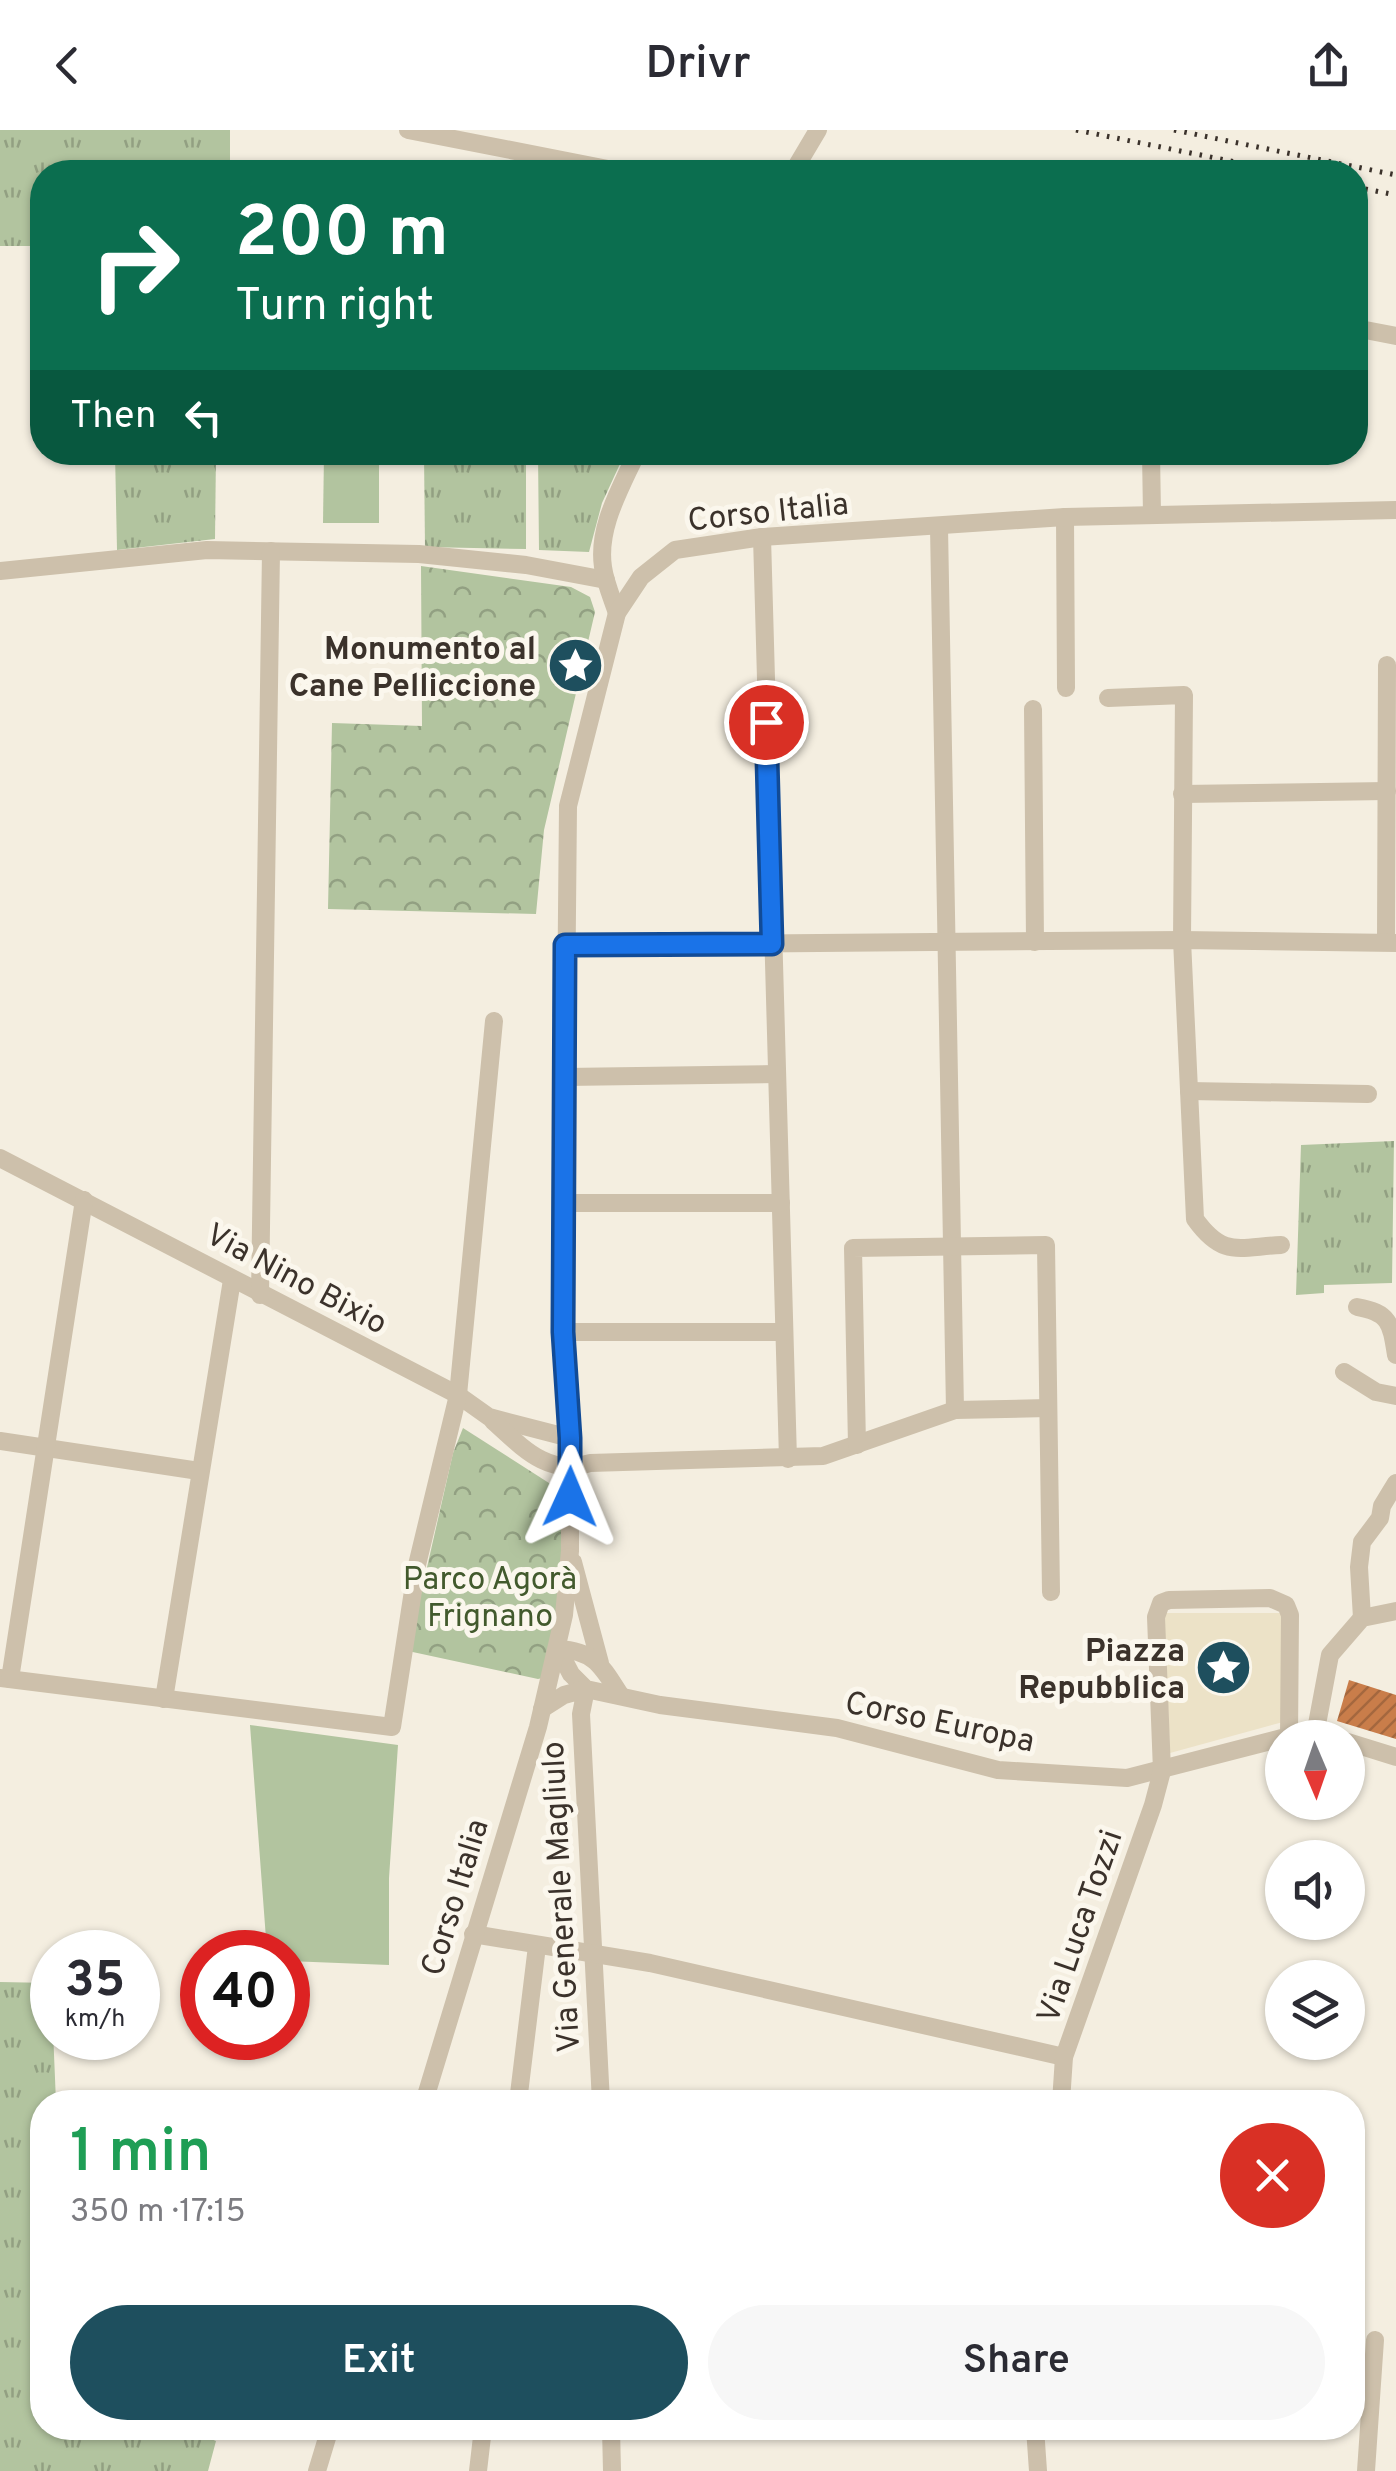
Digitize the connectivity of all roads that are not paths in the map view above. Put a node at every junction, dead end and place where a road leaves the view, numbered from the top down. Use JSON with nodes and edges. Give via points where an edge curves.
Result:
{"nodes":[{"id":1,"x":408,"y":130,"type":"edge"},
{"id":2,"x":818,"y":130,"type":"edge"},
{"id":3,"x":562,"y":160,"type":"edge"},
{"id":4,"x":800,"y":160,"type":"edge"},
{"id":5,"x":1368,"y":331,"type":"edge"},
{"id":6,"x":1396,"y":336,"type":"edge"},
{"id":7,"x":630,"y":465,"type":"edge"},
{"id":8,"x":1151,"y":465,"type":"edge"},
{"id":9,"x":1396,"y":510,"type":"edge"},
{"id":10,"x":1152,"y":514,"type":"junction"},
{"id":11,"x":1066,"y":517,"type":"junction"},
{"id":12,"x":939,"y":527,"type":"junction"},
{"id":13,"x":762,"y":537,"type":"junction"},
{"id":14,"x":270,"y":551,"type":"junction"},
{"id":15,"x":0,"y":571,"type":"edge"},
{"id":16,"x":606,"y":580,"type":"junction"},
{"id":17,"x":616,"y":613,"type":"junction"},
{"id":18,"x":1387,"y":665,"type":"dead end"},
{"id":19,"x":1066,"y":688,"type":"dead end"},
{"id":20,"x":1108,"y":698,"type":"dead end"},
{"id":21,"x":1033,"y":708,"type":"dead end"},
{"id":22,"x":1386,"y":791,"type":"junction"},
{"id":23,"x":1182,"y":794,"type":"junction"},
{"id":24,"x":1182,"y":940,"type":"junction"},
{"id":25,"x":1035,"y":942,"type":"junction"},
{"id":26,"x":1391,"y":942,"type":"edge"},
{"id":27,"x":944,"y":943,"type":"junction"},
{"id":28,"x":772,"y":944,"type":"junction"},
{"id":29,"x":565,"y":945,"type":"junction"},
{"id":30,"x":494,"y":1021,"type":"dead end"},
{"id":31,"x":776,"y":1074,"type":"junction"},
{"id":32,"x":565,"y":1076,"type":"junction"},
{"id":33,"x":1189,"y":1090,"type":"junction"},
{"id":34,"x":1368,"y":1094,"type":"dead end"},
{"id":35,"x":0,"y":1158,"type":"edge"},
{"id":36,"x":84,"y":1200,"type":"junction"},
{"id":37,"x":564,"y":1203,"type":"junction"},
{"id":38,"x":780,"y":1203,"type":"junction"},
{"id":39,"x":954,"y":1244,"type":"junction"},
{"id":40,"x":1281,"y":1245,"type":"dead end"},
{"id":41,"x":232,"y":1280,"type":"junction"},
{"id":42,"x":260,"y":1295,"type":"junction"},
{"id":43,"x":1356,"y":1307,"type":"dead end"},
{"id":44,"x":563,"y":1332,"type":"junction"},
{"id":45,"x":784,"y":1332,"type":"junction"},
{"id":46,"x":1396,"y":1355,"type":"edge"},
{"id":47,"x":1344,"y":1372,"type":"dead end"},
{"id":48,"x":458,"y":1395,"type":"junction"},
{"id":49,"x":1396,"y":1396,"type":"edge"},
{"id":50,"x":1048,"y":1408,"type":"junction"},
{"id":51,"x":955,"y":1410,"type":"junction"},
{"id":52,"x":489,"y":1417,"type":"junction"},
{"id":53,"x":570,"y":1438,"type":"junction"},
{"id":54,"x":0,"y":1441,"type":"edge"},
{"id":55,"x":857,"y":1445,"type":"junction"},
{"id":56,"x":46,"y":1447,"type":"junction"},
{"id":57,"x":788,"y":1459,"type":"junction"},
{"id":58,"x":569,"y":1470,"type":"junction"},
{"id":59,"x":198,"y":1472,"type":"junction"},
{"id":60,"x":1396,"y":1484,"type":"edge"},
{"id":61,"x":570,"y":1551,"type":"junction"},
{"id":62,"x":1051,"y":1592,"type":"dead end"},
{"id":63,"x":1396,"y":1612,"type":"edge"},
{"id":64,"x":1362,"y":1618,"type":"junction"},
{"id":65,"x":558,"y":1649,"type":"junction"},
{"id":66,"x":600,"y":1664,"type":"junction"},
{"id":67,"x":5,"y":1678,"type":"edge"},
{"id":68,"x":586,"y":1689,"type":"junction"},
{"id":69,"x":621,"y":1696,"type":"junction"},
{"id":70,"x":164,"y":1699,"type":"junction"},
{"id":71,"x":542,"y":1709,"type":"junction"},
{"id":72,"x":1287,"y":1720,"type":"edge"},
{"id":73,"x":1323,"y":1720,"type":"edge"},
{"id":74,"x":1265,"y":1744,"type":"edge"},
{"id":75,"x":1365,"y":1747,"type":"edge"},
{"id":76,"x":1396,"y":1757,"type":"edge"},
{"id":77,"x":1162,"y":1771,"type":"junction"},
{"id":78,"x":473,"y":1934,"type":"junction"},
{"id":79,"x":537,"y":1946,"type":"junction"},
{"id":80,"x":592,"y":1954,"type":"junction"},
{"id":81,"x":1064,"y":2057,"type":"junction"},
{"id":82,"x":428,"y":2090,"type":"edge"},
{"id":83,"x":519,"y":2090,"type":"edge"},
{"id":84,"x":599,"y":2090,"type":"edge"},
{"id":85,"x":1062,"y":2090,"type":"edge"},
{"id":86,"x":1375,"y":2340,"type":"dead end"},
{"id":87,"x":326,"y":2440,"type":"edge"},
{"id":88,"x":482,"y":2440,"type":"edge"},
{"id":89,"x":611,"y":2440,"type":"edge"},
{"id":90,"x":1037,"y":2440,"type":"edge"},
{"id":91,"x":317,"y":2471,"type":"edge"},
{"id":92,"x":478,"y":2471,"type":"edge"},
{"id":93,"x":612,"y":2471,"type":"edge"},
{"id":94,"x":1038,"y":2471,"type":"edge"},
{"id":95,"x":1366,"y":2471,"type":"edge"}],
"edges":[{"from":1,"to":3,"type":"street"},
{"from":2,"to":4,"type":"street"},
{"from":5,"to":6,"type":"street"},
{"from":7,"to":16,"type":"street","via":[[603,539]]},
{"from":8,"to":10,"type":"street"},
{"from":9,"to":10,"type":"street","name":"Corso Italia"},
{"from":10,"to":11,"type":"street","name":"Corso Italia"},
{"from":11,"to":12,"type":"street","name":"Corso Italia"},
{"from":11,"to":19,"type":"street"},
{"from":12,"to":13,"type":"street","name":"Corso Italia"},
{"from":12,"to":27,"type":"street"},
{"from":13,"to":17,"type":"street","name":"Corso Italia","via":[[675,550],[641,577]]},
{"from":13,"to":28,"type":"street"},
{"from":14,"to":15,"type":"street","via":[[207,550]]},
{"from":14,"to":16,"type":"street","via":[[420,554]]},
{"from":14,"to":42,"type":"street"},
{"from":16,"to":17,"type":"street"},
{"from":17,"to":29,"type":"street","name":"Corso Italia","via":[[568,806]]},
{"from":18,"to":22,"type":"street"},
{"from":20,"to":23,"type":"street","via":[[1184,695]]},
{"from":21,"to":25,"type":"street"},
{"from":22,"to":23,"type":"street"},
{"from":22,"to":26,"type":"street"},
{"from":23,"to":24,"type":"street"},
{"from":24,"to":25,"type":"street"},
{"from":24,"to":26,"type":"street"},
{"from":24,"to":33,"type":"street"},
{"from":25,"to":27,"type":"street"},
{"from":27,"to":28,"type":"street"},
{"from":27,"to":39,"type":"street"},
{"from":28,"to":29,"type":"street"},
{"from":28,"to":31,"type":"street"},
{"from":29,"to":32,"type":"street","name":"Corso Italia"},
{"from":30,"to":48,"type":"street"},
{"from":31,"to":32,"type":"street"},
{"from":31,"to":38,"type":"street"},
{"from":32,"to":37,"type":"street","name":"Corso Italia"},
{"from":33,"to":34,"type":"street"},
{"from":33,"to":40,"type":"street","via":[[1195,1219],[1211,1241],[1226,1248]]},
{"from":35,"to":36,"type":"street","name":"Via Nino Bixio"},
{"from":36,"to":41,"type":"street","name":"Via Nino Bixio"},
{"from":36,"to":56,"type":"street"},
{"from":37,"to":38,"type":"street"},
{"from":37,"to":44,"type":"street","name":"Corso Italia"},
{"from":38,"to":45,"type":"street"},
{"from":39,"to":50,"type":"street","via":[[1046,1244]]},
{"from":39,"to":51,"type":"street"},
{"from":39,"to":55,"type":"street","via":[[853,1248]]},
{"from":41,"to":42,"type":"street","name":"Via Nino Bixio"},
{"from":41,"to":59,"type":"street"},
{"from":42,"to":48,"type":"street","name":"Via Nino Bixio"},
{"from":43,"to":46,"type":"street","via":[[1380,1311]]},
{"from":44,"to":45,"type":"street"},
{"from":44,"to":53,"type":"street","name":"Corso Italia"},
{"from":45,"to":57,"type":"street"},
{"from":47,"to":49,"type":"street"},
{"from":48,"to":52,"type":"street","name":"Via Nino Bixio"},
{"from":48,"to":70,"type":"street","via":[[417,1565],[392,1728]]},
{"from":50,"to":51,"type":"street"},
{"from":50,"to":62,"type":"street"},
{"from":51,"to":55,"type":"street"},
{"from":52,"to":53,"type":"street","name":"Via Nino Bixio"},
{"from":52,"to":58,"type":"street","via":[[532,1456]]},
{"from":53,"to":58,"type":"street","name":"Corso Italia"},
{"from":54,"to":56,"type":"street"},
{"from":55,"to":57,"type":"street"},
{"from":56,"to":59,"type":"street"},
{"from":56,"to":67,"type":"street"},
{"from":57,"to":58,"type":"street","via":[[590,1463]]},
{"from":58,"to":61,"type":"street","name":"Corso Italia"},
{"from":59,"to":70,"type":"street"},
{"from":60,"to":64,"type":"street","via":[[1362,1542]]},
{"from":61,"to":65,"type":"street","name":"Corso Italia"},
{"from":61,"to":66,"type":"street"},
{"from":63,"to":64,"type":"street"},
{"from":64,"to":73,"type":"street","via":[[1330,1656]]},
{"from":65,"to":66,"type":"street","via":[[580,1650]]},
{"from":65,"to":68,"type":"street"},
{"from":65,"to":71,"type":"street","name":"Corso Italia"},
{"from":66,"to":69,"type":"street"},
{"from":67,"to":70,"type":"street"},
{"from":68,"to":69,"type":"street"},
{"from":68,"to":71,"type":"street"},
{"from":68,"to":80,"type":"street","name":"Via Generale Magliulo","via":[[581,1714]]},
{"from":69,"to":77,"type":"street","name":"Corso Europa","via":[[837,1728],[998,1770],[1126,1778]]},
{"from":71,"to":78,"type":"street","name":"Corso Italia"},
{"from":72,"to":77,"type":"street","via":[[1286,1605],[1270,1598],[1165,1601],[1156,1617]]},
{"from":74,"to":77,"type":"street","name":"Corso Europa"},
{"from":75,"to":76,"type":"street"},
{"from":77,"to":81,"type":"street","name":"Via Luca Tozzi"},
{"from":78,"to":79,"type":"street"},
{"from":78,"to":82,"type":"street","name":"Corso Italia"},
{"from":79,"to":80,"type":"street"},
{"from":79,"to":83,"type":"street"},
{"from":80,"to":81,"type":"street"},
{"from":80,"to":84,"type":"street","name":"Via Generale Magliulo"},
{"from":81,"to":85,"type":"street","name":"Via Luca Tozzi"},
{"from":86,"to":95,"type":"street"},
{"from":87,"to":91,"type":"street"},
{"from":88,"to":92,"type":"street"},
{"from":89,"to":93,"type":"street"},
{"from":90,"to":94,"type":"street"}]}
